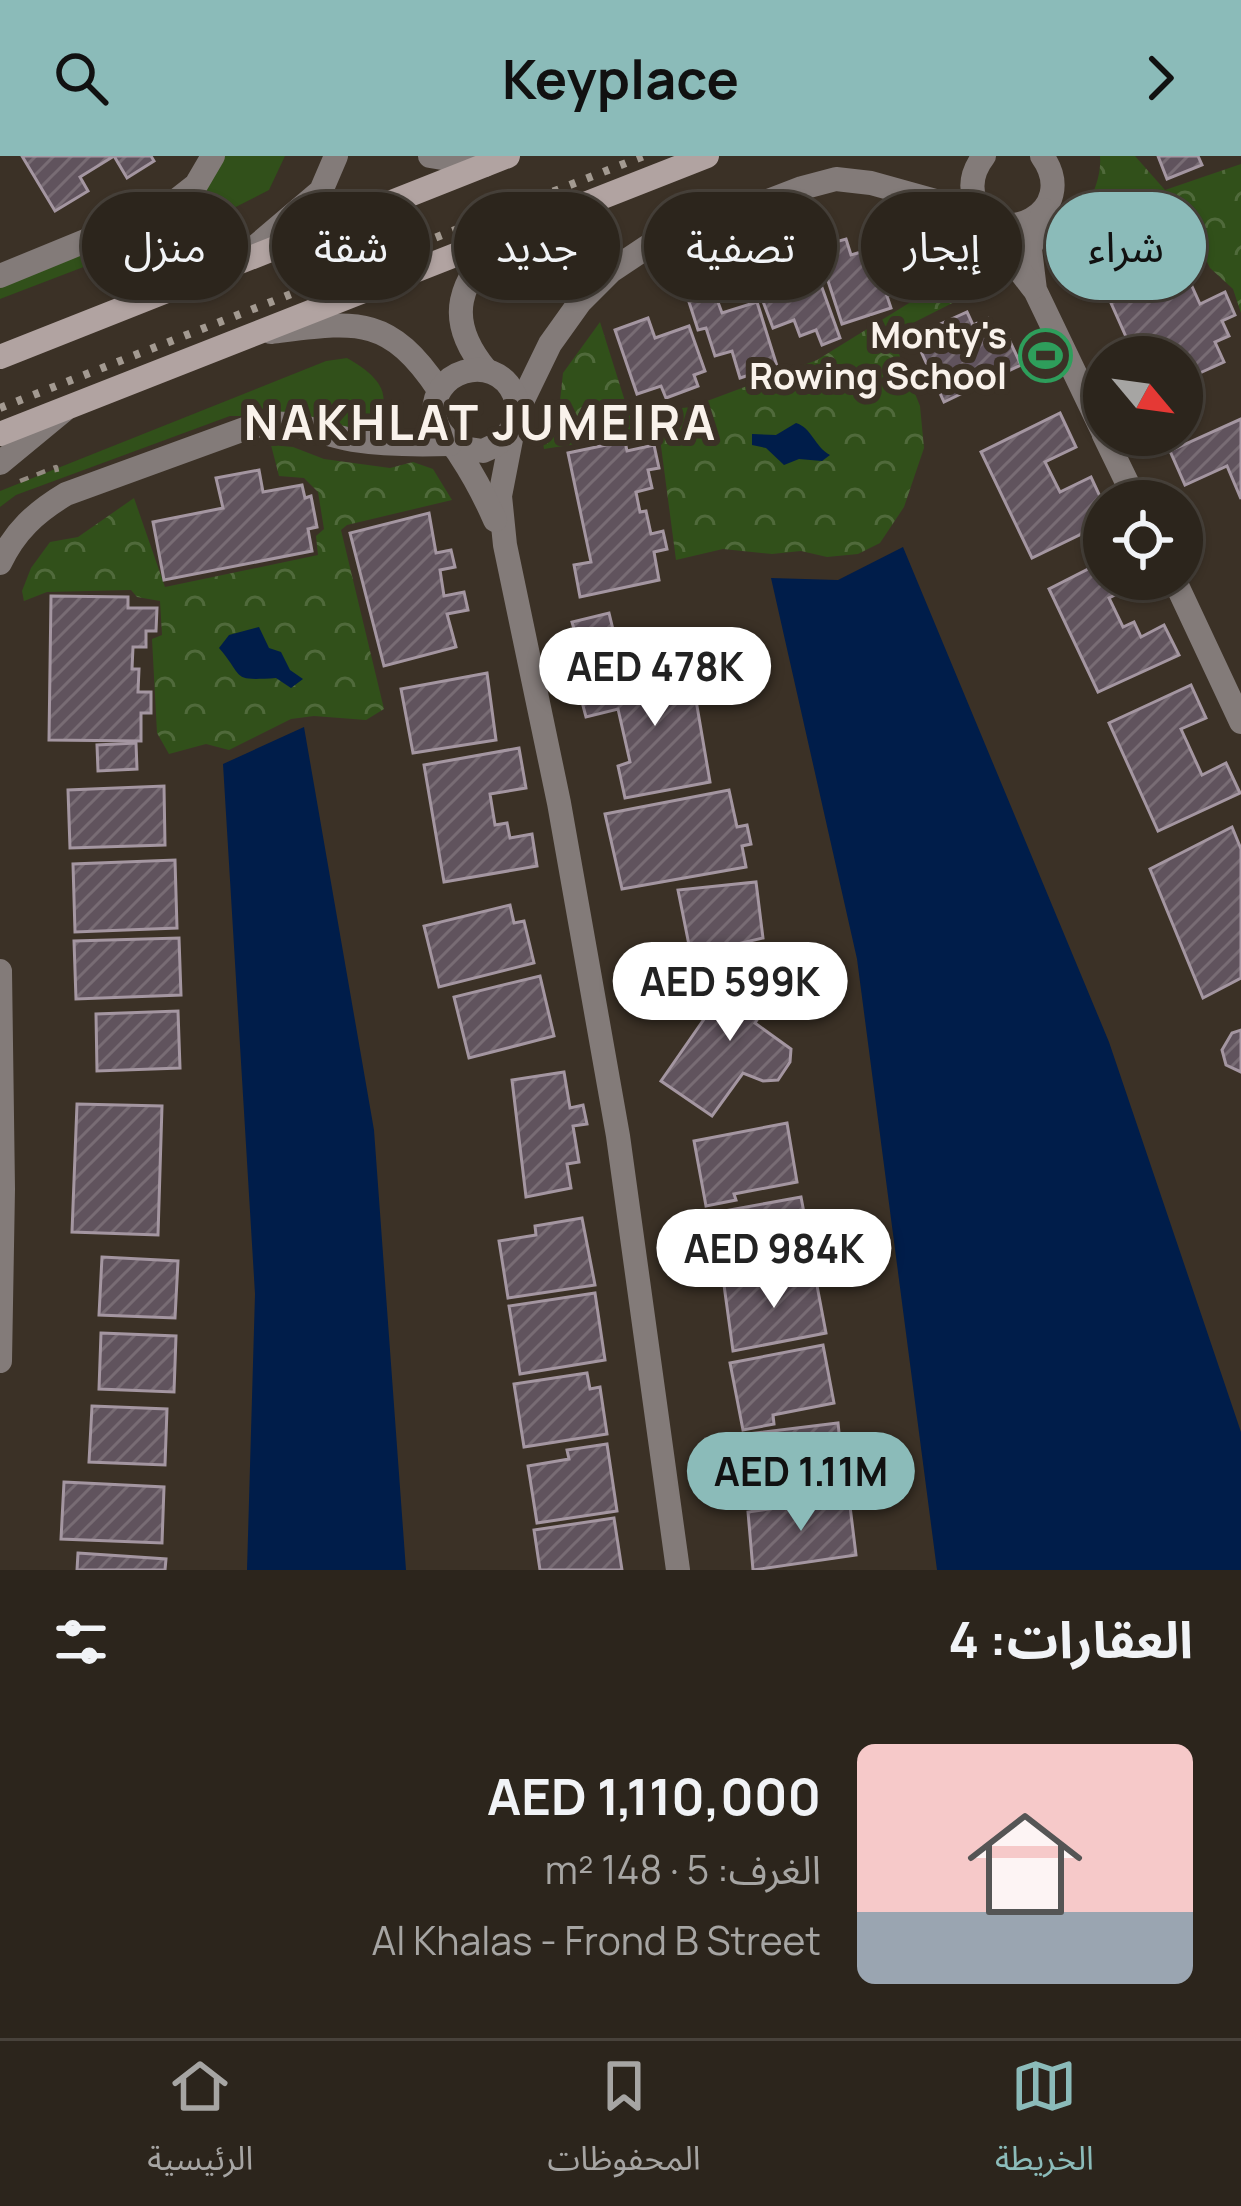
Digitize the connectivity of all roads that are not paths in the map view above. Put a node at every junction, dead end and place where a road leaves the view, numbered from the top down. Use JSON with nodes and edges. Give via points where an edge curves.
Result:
{"nodes":[{"id":1,"x":213,"y":156,"type":"edge"},
{"id":2,"x":336,"y":156,"type":"edge"},
{"id":3,"x":430,"y":156,"type":"edge"},
{"id":4,"x":707,"y":156,"type":"edge"},
{"id":5,"x":1048,"y":159,"type":"edge"},
{"id":6,"x":496,"y":160,"type":"edge"},
{"id":7,"x":975,"y":166,"type":"edge"},
{"id":8,"x":892,"y":190,"type":"junction"},
{"id":9,"x":613,"y":192,"type":"edge"},
{"id":10,"x":899,"y":192,"type":"edge"},
{"id":11,"x":1044,"y":210,"type":"junction"},
{"id":12,"x":1022,"y":223,"type":"edge"},
{"id":13,"x":248,"y":253,"type":"edge"},
{"id":14,"x":454,"y":254,"type":"edge"},
{"id":15,"x":248,"y":260,"type":"edge"},
{"id":16,"x":1022,"y":273,"type":"edge"},
{"id":17,"x":0,"y":276,"type":"edge"},
{"id":18,"x":1035,"y":290,"type":"junction"},
{"id":19,"x":146,"y":300,"type":"edge"},
{"id":20,"x":462,"y":300,"type":"edge"},
{"id":21,"x":567,"y":320,"type":"junction"},
{"id":22,"x":257,"y":333,"type":"junction"},
{"id":23,"x":0,"y":357,"type":"edge"},
{"id":24,"x":489,"y":371,"type":"junction"},
{"id":25,"x":1083,"y":391,"type":"edge"},
{"id":26,"x":437,"y":396,"type":"junction"},
{"id":27,"x":65,"y":408,"type":"junction"},
{"id":28,"x":516,"y":418,"type":"junction"},
{"id":29,"x":0,"y":434,"type":"edge"},
{"id":30,"x":378,"y":441,"type":"junction"},
{"id":31,"x":453,"y":445,"type":"junction"},
{"id":32,"x":0,"y":463,"type":"edge"},
{"id":33,"x":505,"y":545,"type":"junction"},
{"id":34,"x":0,"y":563,"type":"edge"},
{"id":35,"x":1184,"y":600,"type":"edge"},
{"id":36,"x":1241,"y":722,"type":"edge"},
{"id":37,"x":0,"y":971,"type":"edge"},
{"id":38,"x":0,"y":1361,"type":"edge"},
{"id":39,"x":678,"y":1570,"type":"edge"}],
"edges":[{"from":1,"to":17,"type":"street","via":[[168,207]]},
{"from":2,"to":13,"type":"street","via":[[321,191]]},
{"from":3,"to":6,"type":"street"},
{"from":4,"to":9,"type":"main road"},
{"from":5,"to":11,"type":"street","via":[[1053,189]]},
{"from":6,"to":15,"type":"main road"},
{"from":7,"to":8,"type":"street","via":[[944,190]]},
{"from":8,"to":10,"type":"street"},
{"from":8,"to":21,"type":"street","via":[[819,182],[647,248],[610,271]]},
{"from":11,"to":12,"type":"street"},
{"from":11,"to":18,"type":"street","via":[[1030,249]]},
{"from":14,"to":22,"type":"main road"},
{"from":16,"to":18,"type":"street"},
{"from":18,"to":25,"type":"street"},
{"from":19,"to":23,"type":"main road"},
{"from":20,"to":24,"type":"street","via":[[466,342]]},
{"from":21,"to":24,"type":"street","via":[[533,350]]},
{"from":21,"to":28,"type":"street"},
{"from":22,"to":26,"type":"street","via":[[370,328],[410,350]]},
{"from":22,"to":27,"type":"main road"},
{"from":24,"to":26,"type":"street","via":[[459,372]]},
{"from":24,"to":28,"type":"street","via":[[513,392]]},
{"from":26,"to":30,"type":"street","via":[[411,428]]},
{"from":26,"to":31,"type":"street","via":[[437,425]]},
{"from":27,"to":29,"type":"main road"},
{"from":27,"to":32,"type":"street"},
{"from":28,"to":31,"type":"street","via":[[508,437],[484,452]]},
{"from":28,"to":33,"type":"street","via":[[500,496]]},
{"from":30,"to":31,"type":"street"},
{"from":30,"to":34,"type":"street","via":[[297,423],[250,427],[65,494],[22,527]]},
{"from":31,"to":33,"type":"street"},
{"from":33,"to":39,"type":"street","via":[[615,1115]]},
{"from":35,"to":36,"type":"street"},
{"from":37,"to":38,"type":"street"}]}
